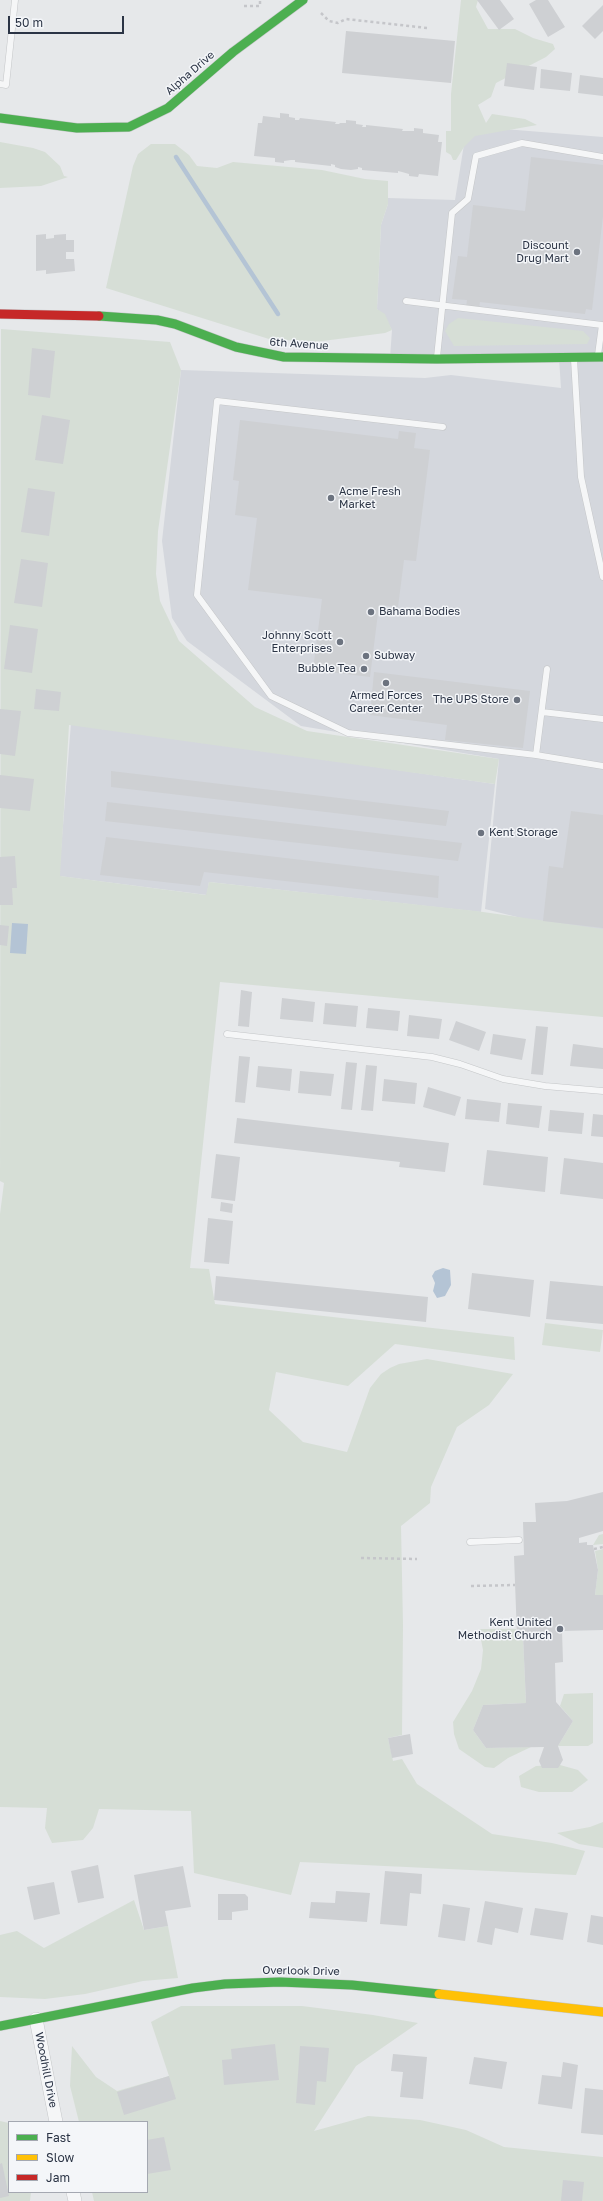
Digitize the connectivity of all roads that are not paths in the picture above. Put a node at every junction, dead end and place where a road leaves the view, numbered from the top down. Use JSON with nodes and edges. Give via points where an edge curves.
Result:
{"nodes":[{"id":1,"x":15,"y":0,"type":"edge"},
{"id":2,"x":303,"y":0,"type":"edge"},
{"id":3,"x":0,"y":84,"type":"edge"},
{"id":4,"x":0,"y":118,"type":"edge"},
{"id":5,"x":603,"y":157,"type":"edge"},
{"id":6,"x":406,"y":301,"type":"dead end"},
{"id":7,"x":442,"y":305,"type":"junction"},
{"id":8,"x":0,"y":314,"type":"edge"},
{"id":9,"x":574,"y":357,"type":"junction"},
{"id":10,"x":600,"y":357,"type":"edge"},
{"id":11,"x":436,"y":359,"type":"junction"},
{"id":12,"x":443,"y":427,"type":"dead end"},
{"id":13,"x":603,"y":577,"type":"edge"},
{"id":14,"x":547,"y":669,"type":"dead end"},
{"id":15,"x":542,"y":712,"type":"junction"},
{"id":16,"x":603,"y":719,"type":"edge"},
{"id":17,"x":536,"y":756,"type":"junction"},
{"id":18,"x":603,"y":766,"type":"edge"},
{"id":19,"x":227,"y":1034,"type":"dead end"},
{"id":20,"x":603,"y":1090,"type":"edge"},
{"id":21,"x":519,"y":1540,"type":"dead end"},
{"id":22,"x":470,"y":1542,"type":"dead end"},
{"id":23,"x":603,"y":2012,"type":"edge"},
{"id":24,"x":36,"y":2019,"type":"junction"},
{"id":25,"x":0,"y":2026,"type":"edge"},
{"id":26,"x":56,"y":2121,"type":"edge"}],
"edges":[{"from":1,"to":3,"type":"lane","via":[[6,85]]},
{"from":2,"to":4,"type":"street","name":"Alpha Drive","via":[[233,52],[168,108],[129,127],[77,128]]},
{"from":5,"to":7,"type":"lane","via":[[522,143],[476,156],[468,199],[452,212]]},
{"from":6,"to":7,"type":"lane"},
{"from":7,"to":10,"type":"lane","via":[[602,325]]},
{"from":7,"to":11,"type":"lane"},
{"from":8,"to":11,"type":"street","name":"6th Avenue","via":[[157,320],[176,324],[236,347],[284,356]]},
{"from":9,"to":10,"type":"street","name":"6th Avenue"},
{"from":9,"to":11,"type":"street","name":"6th Avenue"},
{"from":9,"to":13,"type":"lane","via":[[581,477]]},
{"from":12,"to":17,"type":"lane","via":[[217,401],[197,596],[271,696],[348,733]]},
{"from":14,"to":15,"type":"lane"},
{"from":15,"to":16,"type":"lane"},
{"from":15,"to":17,"type":"lane"},
{"from":17,"to":18,"type":"lane"},
{"from":19,"to":20,"type":"lane","via":[[432,1057],[503,1079],[545,1086]]},
{"from":21,"to":22,"type":"lane"},
{"from":23,"to":24,"type":"street","name":"Overlook Drive","via":[[352,1985],[280,1982],[193,1988]]},
{"from":24,"to":25,"type":"street","name":"Overlook Drive"},
{"from":24,"to":26,"type":"street","name":"Woodhill Drive"}]}
